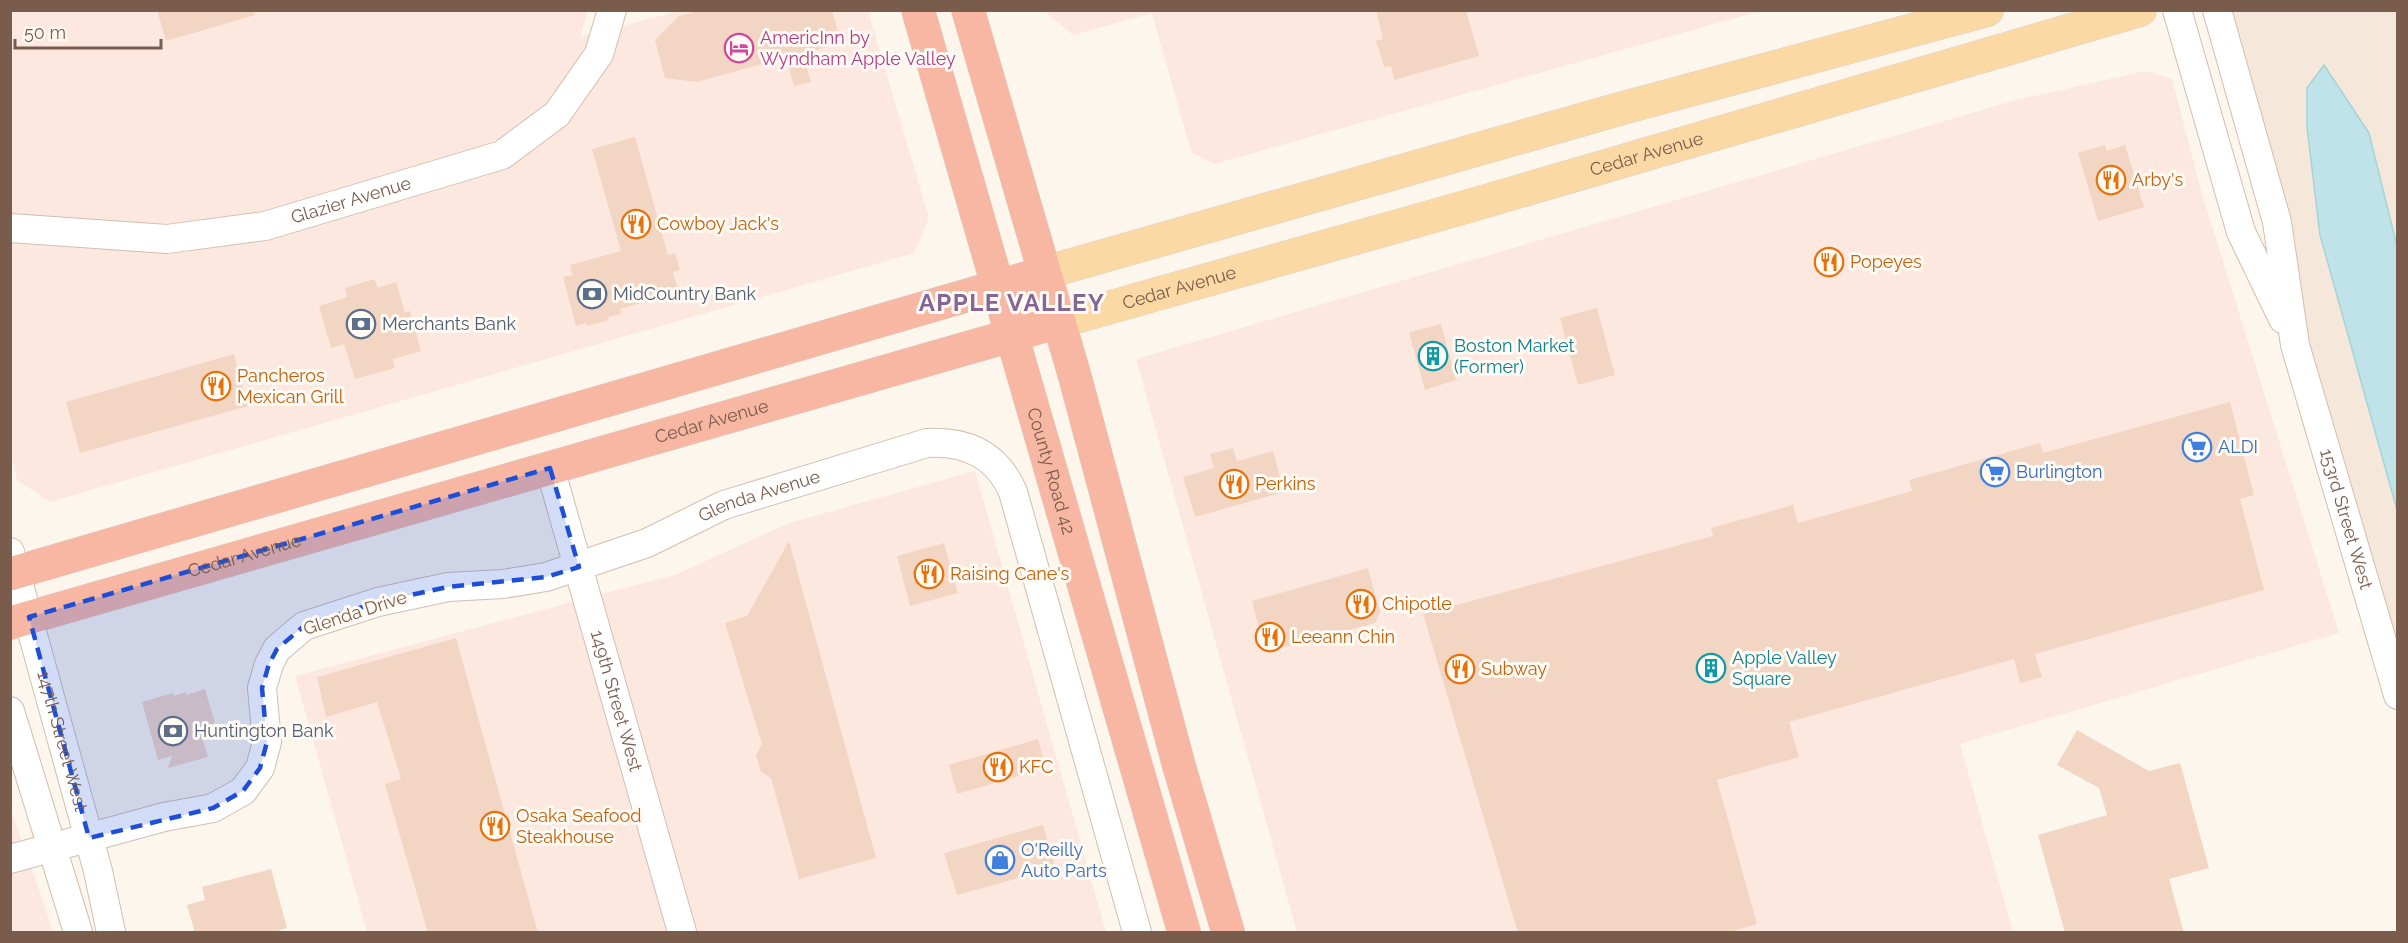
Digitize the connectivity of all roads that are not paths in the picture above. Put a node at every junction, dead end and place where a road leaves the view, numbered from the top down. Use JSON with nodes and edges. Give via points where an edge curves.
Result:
{"nodes":[{"id":1,"x":612,"y":10,"type":"edge"},
{"id":2,"x":918,"y":10,"type":"edge"},
{"id":3,"x":968,"y":10,"type":"edge"},
{"id":4,"x":1987,"y":10,"type":"edge"},
{"id":5,"x":2140,"y":10,"type":"edge"},
{"id":6,"x":2177,"y":10,"type":"edge"},
{"id":7,"x":2217,"y":10,"type":"edge"},
{"id":8,"x":10,"y":228,"type":"edge"},
{"id":9,"x":1044,"y":273,"type":"junction"},
{"id":10,"x":997,"y":285,"type":"junction"},
{"id":11,"x":1058,"y":322,"type":"junction"},
{"id":12,"x":1011,"y":336,"type":"junction"},
{"id":13,"x":2295,"y":345,"type":"junction"},
{"id":14,"x":550,"y":468,"type":"junction"},
{"id":15,"x":12,"y":566,"type":"edge"},
{"id":16,"x":579,"y":567,"type":"junction"},
{"id":17,"x":546,"y":577,"type":"joint"},
{"id":18,"x":20,"y":620,"type":"edge"},
{"id":19,"x":2397,"y":695,"type":"edge"},
{"id":20,"x":10,"y":711,"type":"edge"},
{"id":21,"x":89,"y":838,"type":"junction"},
{"id":22,"x":52,"y":848,"type":"junction"},
{"id":23,"x":10,"y":859,"type":"edge"},
{"id":24,"x":78,"y":933,"type":"edge"},
{"id":25,"x":111,"y":933,"type":"edge"},
{"id":26,"x":682,"y":933,"type":"edge"},
{"id":27,"x":1137,"y":933,"type":"edge"},
{"id":28,"x":1184,"y":933,"type":"edge"},
{"id":29,"x":1228,"y":933,"type":"edge"}],
"edges":[{"from":1,"to":8,"type":"street","name":"Glazier Avenue","via":[[599,54],[557,114],[502,155],[265,226],[168,239]]},
{"from":2,"to":10,"type":"highway","name":"County Road 42"},
{"from":3,"to":9,"type":"highway"},
{"from":4,"to":9,"type":"main road","via":[[1623,108]]},
{"from":5,"to":11,"type":"main road","name":"Cedar Avenue"},
{"from":6,"to":13,"type":"street","name":"153rd Street West","via":[[2241,232]]},
{"from":7,"to":13,"type":"street","name":"153rd Street West","via":[[2277,222]]},
{"from":9,"to":10,"type":"highway"},
{"from":9,"to":11,"type":"highway"},
{"from":10,"to":12,"type":"highway","name":"County Road 42"},
{"from":10,"to":15,"type":"highway"},
{"from":11,"to":12,"type":"highway","name":"Cedar Avenue"},
{"from":11,"to":29,"type":"highway"},
{"from":12,"to":14,"type":"highway","name":"Cedar Avenue"},
{"from":12,"to":28,"type":"highway","name":"County Road 42"},
{"from":13,"to":19,"type":"street","name":"153rd Street West"},
{"from":14,"to":16,"type":"street","name":"149th Street West"},
{"from":14,"to":18,"type":"highway","name":"Cedar Avenue"},
{"from":15,"to":18,"type":"street","name":"147th Street West"},
{"from":16,"to":17,"type":"street","name":"Glenda Avenue"},
{"from":16,"to":26,"type":"street","name":"149th Street West"},
{"from":16,"to":27,"type":"street","name":"Glenda Avenue","via":[[647,543],[724,505],[927,443],[960,444],[995,462],[1013,492]]},
{"from":17,"to":21,"type":"street","name":"Glenda Drive","via":[[448,587],[378,602],[304,626],[277,649],[270,664],[262,688],[267,742],[260,768],[243,791],[213,808]]},
{"from":18,"to":21,"type":"street","name":"147th Street West"},
{"from":20,"to":22,"type":"street"},
{"from":21,"to":22,"type":"street","name":"Glenda Drive"},
{"from":21,"to":25,"type":"street","name":"147th Street West"},
{"from":22,"to":23,"type":"street","name":"Glenda Drive"},
{"from":22,"to":24,"type":"street"}]}
